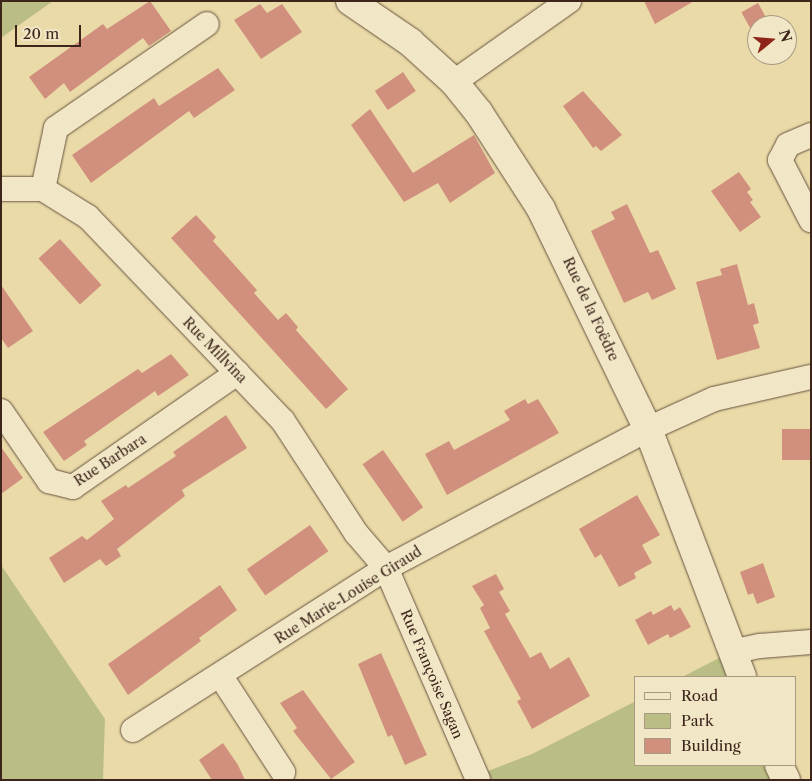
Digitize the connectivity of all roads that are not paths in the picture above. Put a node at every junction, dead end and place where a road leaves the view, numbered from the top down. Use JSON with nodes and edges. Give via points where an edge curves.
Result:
{"nodes":[{"id":1,"x":350,"y":1,"type":"edge"},
{"id":2,"x":569,"y":1,"type":"edge"},
{"id":3,"x":207,"y":24,"type":"dead end"},
{"id":4,"x":454,"y":82,"type":"junction"},
{"id":5,"x":811,"y":135,"type":"edge"},
{"id":6,"x":1,"y":189,"type":"edge"},
{"id":7,"x":43,"y":190,"type":"junction"},
{"id":8,"x":811,"y":220,"type":"edge"},
{"id":9,"x":237,"y":373,"type":"junction"},
{"id":10,"x":811,"y":377,"type":"edge"},
{"id":11,"x":1,"y":410,"type":"edge"},
{"id":12,"x":648,"y":429,"type":"junction"},
{"id":13,"x":386,"y":568,"type":"junction"},
{"id":14,"x":811,"y":642,"type":"edge"},
{"id":15,"x":731,"y":652,"type":"junction"},
{"id":16,"x":220,"y":675,"type":"junction"},
{"id":17,"x":742,"y":676,"type":"edge"},
{"id":18,"x":134,"y":730,"type":"dead end"},
{"id":19,"x":779,"y":766,"type":"edge"},
{"id":20,"x":283,"y":772,"type":"dead end"},
{"id":21,"x":478,"y":780,"type":"edge"},
{"id":22,"x":786,"y":780,"type":"edge"}],
"edges":[{"from":1,"to":4,"type":"street","name":"Rue de la Foëdre","via":[[410,42]]},
{"from":2,"to":4,"type":"street"},
{"from":3,"to":7,"type":"street","via":[[56,128]]},
{"from":4,"to":12,"type":"street","name":"Rue de la Foëdre","via":[[479,114],[541,209]]},
{"from":5,"to":8,"type":"street","via":[[788,145],[780,160]]},
{"from":6,"to":7,"type":"street","name":"Rue Millvina"},
{"from":7,"to":9,"type":"street","name":"Rue Millvina","via":[[88,217]]},
{"from":9,"to":11,"type":"street","name":"Rue Barbara","via":[[73,487],[49,481]]},
{"from":9,"to":13,"type":"street","name":"Rue Millvina","via":[[283,421],[356,533]]},
{"from":10,"to":12,"type":"street","name":"Rue Marie-Louise Giraud","via":[[714,399]]},
{"from":12,"to":13,"type":"street","name":"Rue Marie-Louise Giraud"},
{"from":12,"to":15,"type":"street","name":"Rue de la Foëdre"},
{"from":13,"to":16,"type":"street","name":"Rue Marie-Louise Giraud"},
{"from":13,"to":21,"type":"street","name":"Rue Françoise Sagan"},
{"from":14,"to":15,"type":"street"},
{"from":15,"to":17,"type":"street","name":"Rue de la Foëdre"},
{"from":16,"to":18,"type":"street","name":"Rue Marie-Louise Giraud"},
{"from":16,"to":20,"type":"street"},
{"from":19,"to":22,"type":"street"}]}
